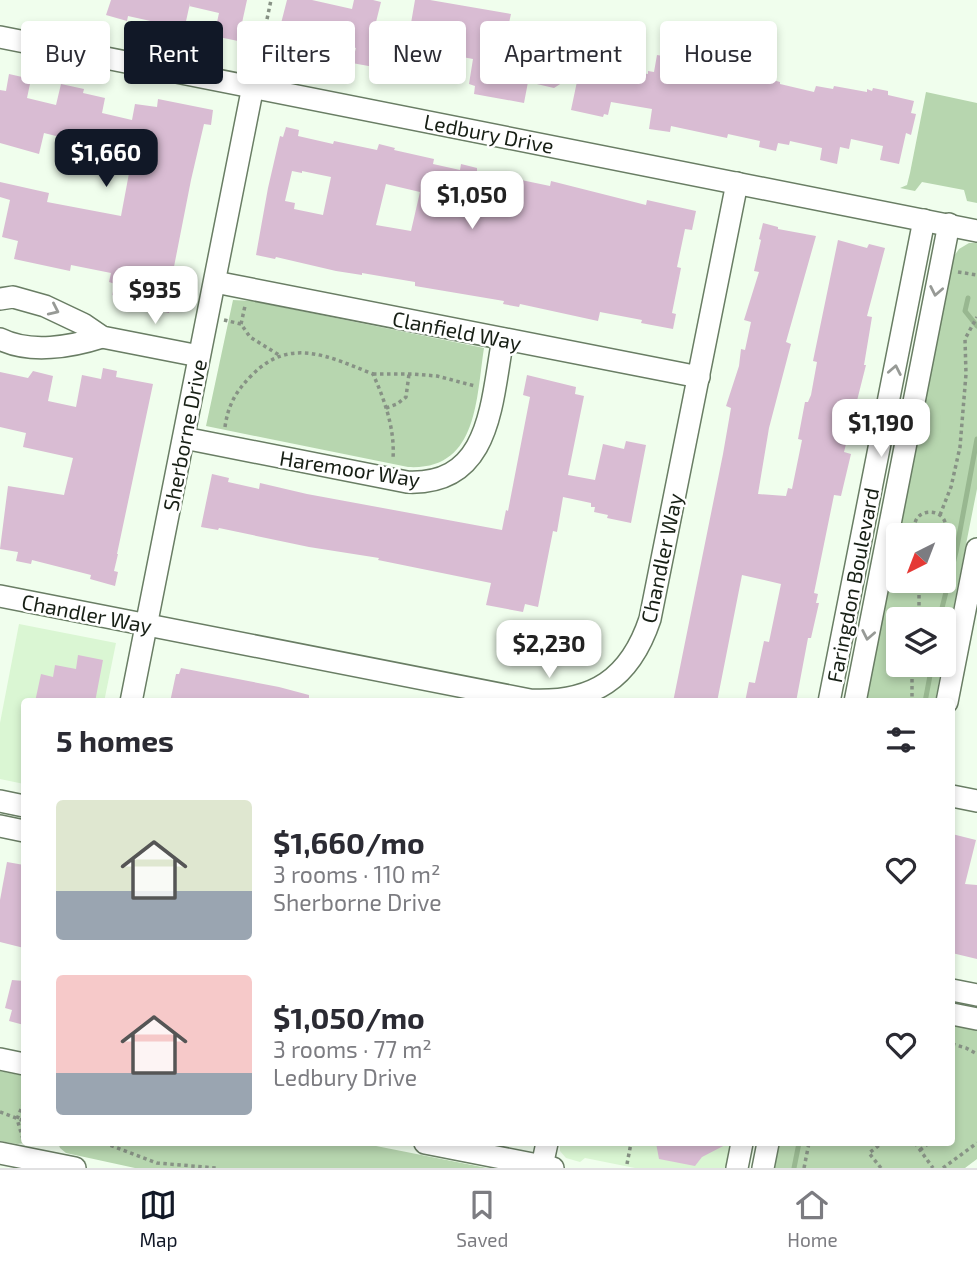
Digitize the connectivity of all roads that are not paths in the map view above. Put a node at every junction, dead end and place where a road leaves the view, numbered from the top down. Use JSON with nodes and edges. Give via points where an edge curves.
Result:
{"nodes":[{"id":1,"x":0,"y":37,"type":"edge"},
{"id":2,"x":253,"y":86,"type":"junction"},
{"id":3,"x":737,"y":183,"type":"junction"},
{"id":4,"x":924,"y":220,"type":"junction"},
{"id":5,"x":949,"y":224,"type":"junction"},
{"id":6,"x":977,"y":230,"type":"edge"},
{"id":7,"x":215,"y":282,"type":"junction"},
{"id":8,"x":0,"y":299,"type":"edge"},
{"id":9,"x":102,"y":337,"type":"junction"},
{"id":10,"x":0,"y":339,"type":"edge"},
{"id":11,"x":503,"y":339,"type":"junction"},
{"id":12,"x":200,"y":356,"type":"junction"},
{"id":13,"x":699,"y":377,"type":"junction"},
{"id":14,"x":184,"y":438,"type":"junction"},
{"id":15,"x":977,"y":549,"type":"edge"},
{"id":16,"x":852,"y":585,"type":"junction"},
{"id":17,"x":877,"y":589,"type":"junction"},
{"id":18,"x":0,"y":596,"type":"edge"},
{"id":19,"x":146,"y":624,"type":"junction"},
{"id":20,"x":132,"y":698,"type":"edge"},
{"id":21,"x":520,"y":698,"type":"edge"},
{"id":22,"x":575,"y":698,"type":"edge"},
{"id":23,"x":830,"y":698,"type":"edge"},
{"id":24,"x":856,"y":698,"type":"edge"},
{"id":25,"x":948,"y":698,"type":"edge"},
{"id":26,"x":955,"y":797,"type":"edge"},
{"id":27,"x":0,"y":801,"type":"edge"},
{"id":28,"x":977,"y":801,"type":"edge"},
{"id":29,"x":21,"y":805,"type":"edge"},
{"id":30,"x":0,"y":826,"type":"edge"},
{"id":31,"x":21,"y":830,"type":"edge"},
{"id":32,"x":955,"y":991,"type":"edge"},
{"id":33,"x":977,"y":995,"type":"edge"},
{"id":34,"x":955,"y":1015,"type":"edge"},
{"id":35,"x":977,"y":1019,"type":"edge"},
{"id":36,"x":0,"y":1059,"type":"edge"},
{"id":37,"x":21,"y":1063,"type":"edge"},
{"id":38,"x":440,"y":1146,"type":"edge"},
{"id":39,"x":547,"y":1146,"type":"edge"},
{"id":40,"x":741,"y":1146,"type":"edge"},
{"id":41,"x":767,"y":1146,"type":"edge"},
{"id":42,"x":0,"y":1153,"type":"edge"},
{"id":43,"x":41,"y":1157,"type":"edge"},
{"id":44,"x":547,"y":1167,"type":"edge"},
{"id":45,"x":75,"y":1168,"type":"edge"},
{"id":46,"x":737,"y":1168,"type":"edge"},
{"id":47,"x":763,"y":1168,"type":"edge"}],
"edges":[{"from":1,"to":2,"type":"street","name":"Ledbury Drive"},
{"from":2,"to":3,"type":"street","name":"Ledbury Drive"},
{"from":2,"to":7,"type":"street","name":"Sherborne Drive"},
{"from":3,"to":4,"type":"street","name":"Ledbury Drive"},
{"from":3,"to":13,"type":"street","name":"Chandler Way"},
{"from":4,"to":5,"type":"street","name":"Ledbury Drive"},
{"from":16,"to":4,"type":"street","name":"Faringdon Boulevard","one_way":true},
{"from":5,"to":6,"type":"street","name":"Ledbury Drive"},
{"from":5,"to":17,"type":"street","name":"Faringdon Boulevard","one_way":true},
{"from":7,"to":11,"type":"street","name":"Clanfield Way"},
{"from":7,"to":12,"type":"street","name":"Sherborne Drive"},
{"from":8,"to":9,"type":"street","one_way":true,"via":[[13,297],[45,306]]},
{"from":9,"to":10,"type":"street","via":[[78,345],[37,347]]},
{"from":9,"to":12,"type":"street"},
{"from":11,"to":13,"type":"street","name":"Clanfield Way"},
{"from":11,"to":14,"type":"street","name":"Haremoor Way","via":[[478,448],[461,467],[435,480],[389,479]]},
{"from":12,"to":14,"type":"street","name":"Sherborne Drive"},
{"from":13,"to":22,"type":"street","name":"Chandler Way","via":[[644,637],[623,669]]},
{"from":14,"to":19,"type":"street","name":"Sherborne Drive"},
{"from":15,"to":25,"type":"street"},
{"from":16,"to":17,"type":"street"},
{"from":16,"to":23,"type":"street","name":"Faringdon Boulevard"},
{"from":17,"to":24,"type":"street","name":"Faringdon Boulevard","one_way":true},
{"from":18,"to":19,"type":"street","name":"Chandler Way"},
{"from":19,"to":20,"type":"street","name":"Sherborne Drive"},
{"from":19,"to":21,"type":"street","name":"Chandler Way"},
{"from":26,"to":28,"type":"street"},
{"from":27,"to":29,"type":"street"},
{"from":30,"to":31,"type":"street"},
{"from":32,"to":33,"type":"street"},
{"from":34,"to":35,"type":"street"},
{"from":36,"to":37,"type":"street"},
{"from":38,"to":44,"type":"street"},
{"from":39,"to":44,"type":"street"},
{"from":40,"to":46,"type":"street"},
{"from":41,"to":47,"type":"street"},
{"from":42,"to":43,"type":"street"},
{"from":43,"to":45,"type":"street"}]}
